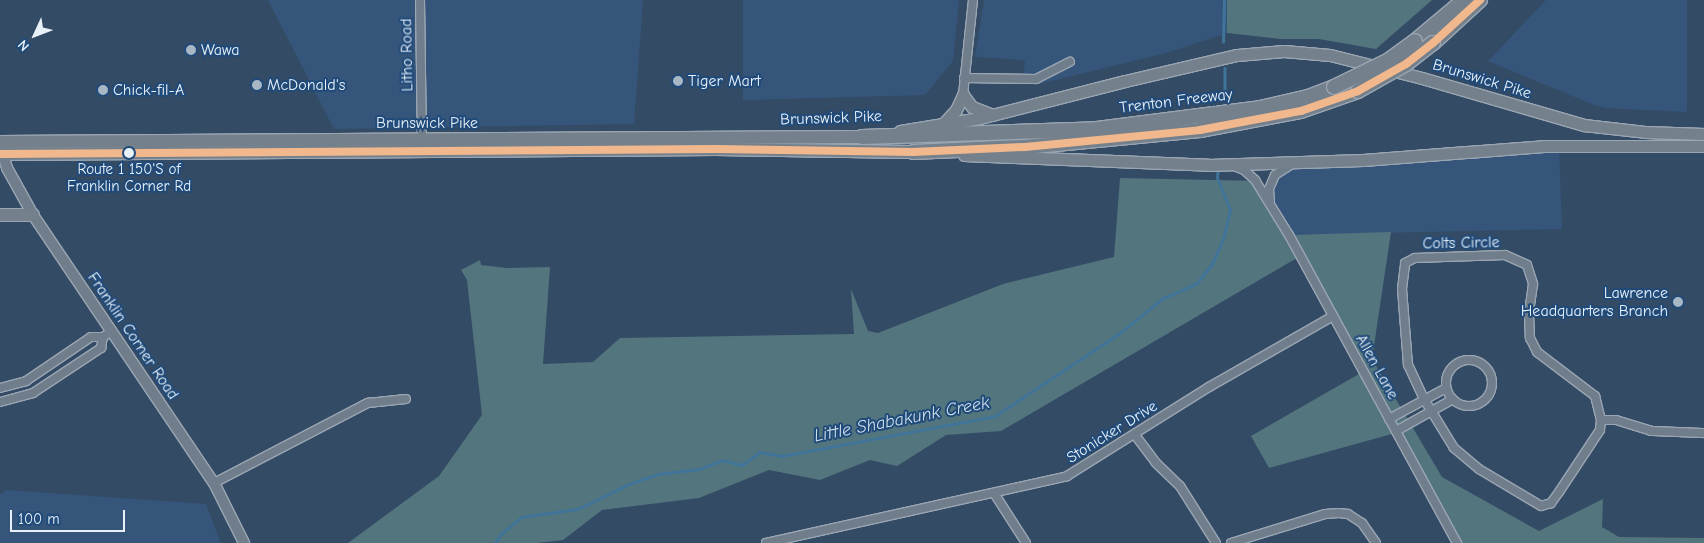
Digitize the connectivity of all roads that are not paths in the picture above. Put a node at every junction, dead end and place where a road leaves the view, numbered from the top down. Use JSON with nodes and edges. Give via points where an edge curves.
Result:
{"nodes":[{"id":1,"x":420,"y":0,"type":"edge"},
{"id":2,"x":974,"y":0,"type":"edge"},
{"id":3,"x":1464,"y":0,"type":"edge"},
{"id":4,"x":1480,"y":0,"type":"edge"},
{"id":5,"x":1070,"y":62,"type":"dead end"},
{"id":6,"x":964,"y":78,"type":"junction"},
{"id":7,"x":964,"y":95,"type":"junction"},
{"id":8,"x":993,"y":115,"type":"junction"},
{"id":9,"x":943,"y":124,"type":"junction"},
{"id":10,"x":1704,"y":134,"type":"edge"},
{"id":11,"x":862,"y":136,"type":"junction"},
{"id":12,"x":422,"y":140,"type":"junction"},
{"id":13,"x":1704,"y":146,"type":"edge"},
{"id":14,"x":1,"y":149,"type":"edge"},
{"id":15,"x":913,"y":152,"type":"junction"},
{"id":16,"x":1295,"y":163,"type":"junction"},
{"id":17,"x":1227,"y":165,"type":"junction"},
{"id":18,"x":1271,"y":206,"type":"junction"},
{"id":19,"x":0,"y":215,"type":"edge"},
{"id":20,"x":32,"y":215,"type":"junction"},
{"id":21,"x":1333,"y":316,"type":"junction"},
{"id":22,"x":112,"y":331,"type":"junction"},
{"id":23,"x":104,"y":337,"type":"junction"},
{"id":24,"x":70,"y":351,"type":"junction"},
{"id":25,"x":78,"y":363,"type":"junction"},
{"id":26,"x":44,"y":369,"type":"junction"},
{"id":27,"x":52,"y":381,"type":"junction"},
{"id":28,"x":16,"y":384,"type":"junction"},
{"id":29,"x":0,"y":388,"type":"edge"},
{"id":30,"x":1446,"y":388,"type":"junction"},
{"id":31,"x":23,"y":396,"type":"junction"},
{"id":32,"x":406,"y":399,"type":"dead end"},
{"id":33,"x":1424,"y":399,"type":"junction"},
{"id":34,"x":1453,"y":399,"type":"junction"},
{"id":35,"x":0,"y":402,"type":"edge"},
{"id":36,"x":1431,"y":412,"type":"junction"},
{"id":37,"x":1389,"y":419,"type":"junction"},
{"id":38,"x":1601,"y":420,"type":"junction"},
{"id":39,"x":1396,"y":431,"type":"junction"},
{"id":40,"x":1135,"y":434,"type":"junction"},
{"id":41,"x":1704,"y":434,"type":"edge"},
{"id":42,"x":214,"y":483,"type":"junction"},
{"id":43,"x":994,"y":493,"type":"junction"},
{"id":44,"x":244,"y":543,"type":"edge"},
{"id":45,"x":766,"y":543,"type":"edge"},
{"id":46,"x":1026,"y":543,"type":"edge"},
{"id":47,"x":1216,"y":543,"type":"edge"},
{"id":48,"x":1231,"y":543,"type":"edge"},
{"id":49,"x":1376,"y":543,"type":"edge"},
{"id":50,"x":1457,"y":543,"type":"edge"}],
"edges":[{"from":1,"to":12,"type":"street","name":"Litho Road"},
{"from":2,"to":6,"type":"street"},
{"from":3,"to":11,"type":"highway","name":"Trenton Freeway","bridge":true,"via":[[1389,60],[1308,97],[1260,108],[1097,129]]},
{"from":4,"to":15,"type":"highway","name":"Trenton Freeway","bridge":true,"via":[[1406,64],[1358,91],[1301,111],[1200,130],[1025,147]]},
{"from":5,"to":6,"type":"street","via":[[1036,79]]},
{"from":6,"to":7,"type":"street"},
{"from":7,"to":8,"type":"main road","via":[[972,107]]},
{"from":7,"to":9,"type":"main road"},
{"from":8,"to":9,"type":"main road","name":"Brunswick Pike"},
{"from":8,"to":10,"type":"main road","name":"Brunswick Pike","via":[[1237,55],[1284,51],[1340,58],[1422,78],[1584,125]]},
{"from":9,"to":11,"type":"main road","name":"Brunswick Pike"},
{"from":11,"to":12,"type":"highway","name":"Brunswick Pike"},
{"from":12,"to":14,"type":"highway","name":"Brunswick Pike","via":[[132,140]]},
{"from":13,"to":16,"type":"main road","name":"Brunswick Pike","via":[[1504,148]]},
{"from":14,"to":15,"type":"highway","name":"Brunswick Pike"},
{"from":14,"to":20,"type":"main road","name":"Franklin Corner Road"},
{"from":15,"to":17,"type":"main road","name":"Brunswick Pike"},
{"from":16,"to":17,"type":"main road","name":"Brunswick Pike"},
{"from":16,"to":18,"type":"street","via":[[1280,170],[1271,182]]},
{"from":17,"to":18,"type":"street","name":"Allen Lane","via":[[1252,176]]},
{"from":18,"to":21,"type":"street","name":"Allen Lane"},
{"from":19,"to":20,"type":"highway"},
{"from":20,"to":22,"type":"main road","name":"Franklin Corner Road"},
{"from":21,"to":37,"type":"street","name":"Allen Lane"},
{"from":21,"to":40,"type":"street","name":"Stonicker Drive"},
{"from":22,"to":23,"type":"street"},
{"from":22,"to":42,"type":"main road","name":"Franklin Corner Road"},
{"from":23,"to":24,"type":"street","via":[[92,337]]},
{"from":23,"to":25,"type":"street","via":[[101,348]]},
{"from":24,"to":25,"type":"street"},
{"from":24,"to":26,"type":"street"},
{"from":25,"to":27,"type":"street"},
{"from":26,"to":27,"type":"street"},
{"from":26,"to":28,"type":"street"},
{"from":27,"to":31,"type":"street"},
{"from":28,"to":29,"type":"street"},
{"from":28,"to":31,"type":"street"},
{"from":30,"to":33,"type":"street"},
{"from":30,"to":34,"type":"street"},
{"from":30,"to":34,"type":"street","via":[[1448,372],[1459,361],[1474,360],[1488,369],[1492,383],[1482,402],[1468,406]]},
{"from":31,"to":35,"type":"street"},
{"from":32,"to":42,"type":"street","via":[[368,403]]},
{"from":33,"to":36,"type":"street","name":"Colts Circle"},
{"from":33,"to":37,"type":"street"},
{"from":33,"to":38,"type":"street","name":"Colts Circle","via":[[1408,365],[1402,289],[1405,263],[1415,258],[1505,255],[1527,265],[1533,284],[1530,338],[1537,352],[1595,396]]},
{"from":34,"to":36,"type":"street"},
{"from":36,"to":38,"type":"street","name":"Colts Circle","via":[[1454,448],[1479,469],[1541,506],[1551,503],[1559,492],[1600,430]]},
{"from":36,"to":39,"type":"street"},
{"from":37,"to":39,"type":"street","name":"Allen Lane"},
{"from":38,"to":41,"type":"street","via":[[1616,420],[1651,431]]},
{"from":39,"to":50,"type":"street","name":"Allen Lane"},
{"from":40,"to":43,"type":"street","name":"Stonicker Drive","via":[[1067,476]]},
{"from":40,"to":47,"type":"street","via":[[1156,463],[1180,486]]},
{"from":42,"to":44,"type":"main road","name":"Franklin Corner Road"},
{"from":43,"to":45,"type":"street","name":"Stonicker Drive"},
{"from":43,"to":46,"type":"street"},
{"from":48,"to":49,"type":"street","via":[[1339,512],[1355,517]]}]}
